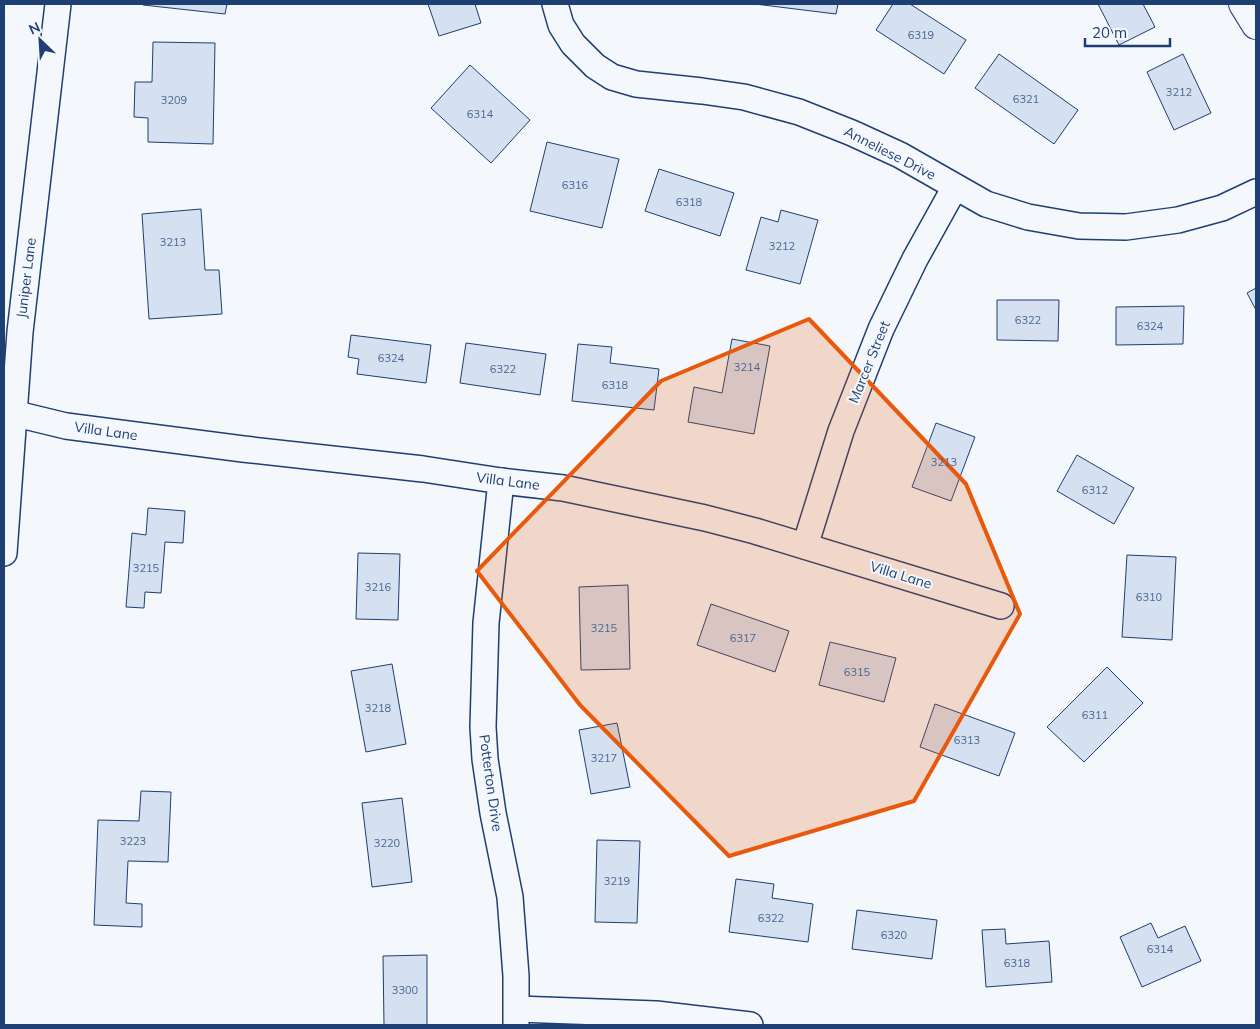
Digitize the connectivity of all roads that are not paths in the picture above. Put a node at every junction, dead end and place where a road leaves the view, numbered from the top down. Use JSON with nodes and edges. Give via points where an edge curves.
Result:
{"nodes":[{"id":1,"x":58,"y":4,"type":"edge"},
{"id":2,"x":555,"y":4,"type":"edge"},
{"id":3,"x":1243,"y":4,"type":"edge"},
{"id":4,"x":1256,"y":25,"type":"edge"},
{"id":5,"x":955,"y":187,"type":"junction"},
{"id":6,"x":1256,"y":192,"type":"edge"},
{"id":7,"x":9,"y":412,"type":"edge"},
{"id":8,"x":501,"y":481,"type":"junction"},
{"id":9,"x":805,"y":546,"type":"junction"},
{"id":10,"x":4,"y":553,"type":"edge"},
{"id":11,"x":1001,"y":606,"type":"dead end"},
{"id":12,"x":517,"y":1017,"type":"edge"},
{"id":13,"x":750,"y":1025,"type":"edge"}],
"edges":[{"from":1,"to":7,"type":"street","name":"Juniper Lane"},
{"from":2,"to":5,"type":"street","name":"Anneliese Drive","via":[[561,25],[573,44],[595,66],[612,77],[636,84],[744,97],[799,112],[900,155]]},
{"from":3,"to":4,"type":"street"},
{"from":5,"to":6,"type":"street","name":"Anneliese Drive","via":[[986,204],[1028,217],[1079,226],[1126,227],[1178,220],[1222,208]]},
{"from":5,"to":9,"type":"street","name":"Marcer Street","via":[[881,329],[841,431]]},
{"from":7,"to":8,"type":"street","name":"Villa Lane","via":[[76,427]]},
{"from":7,"to":10,"type":"street","name":"Juniper Lane"},
{"from":8,"to":9,"type":"street","name":"Villa Lane","via":[[564,488],[705,518]]},
{"from":8,"to":12,"type":"street","name":"Potterton Drive","via":[[486,623],[483,727],[493,813],[510,898]]},
{"from":9,"to":11,"type":"street","name":"Villa Lane"},
{"from":12,"to":13,"type":"street","via":[[656,1014]]}]}
